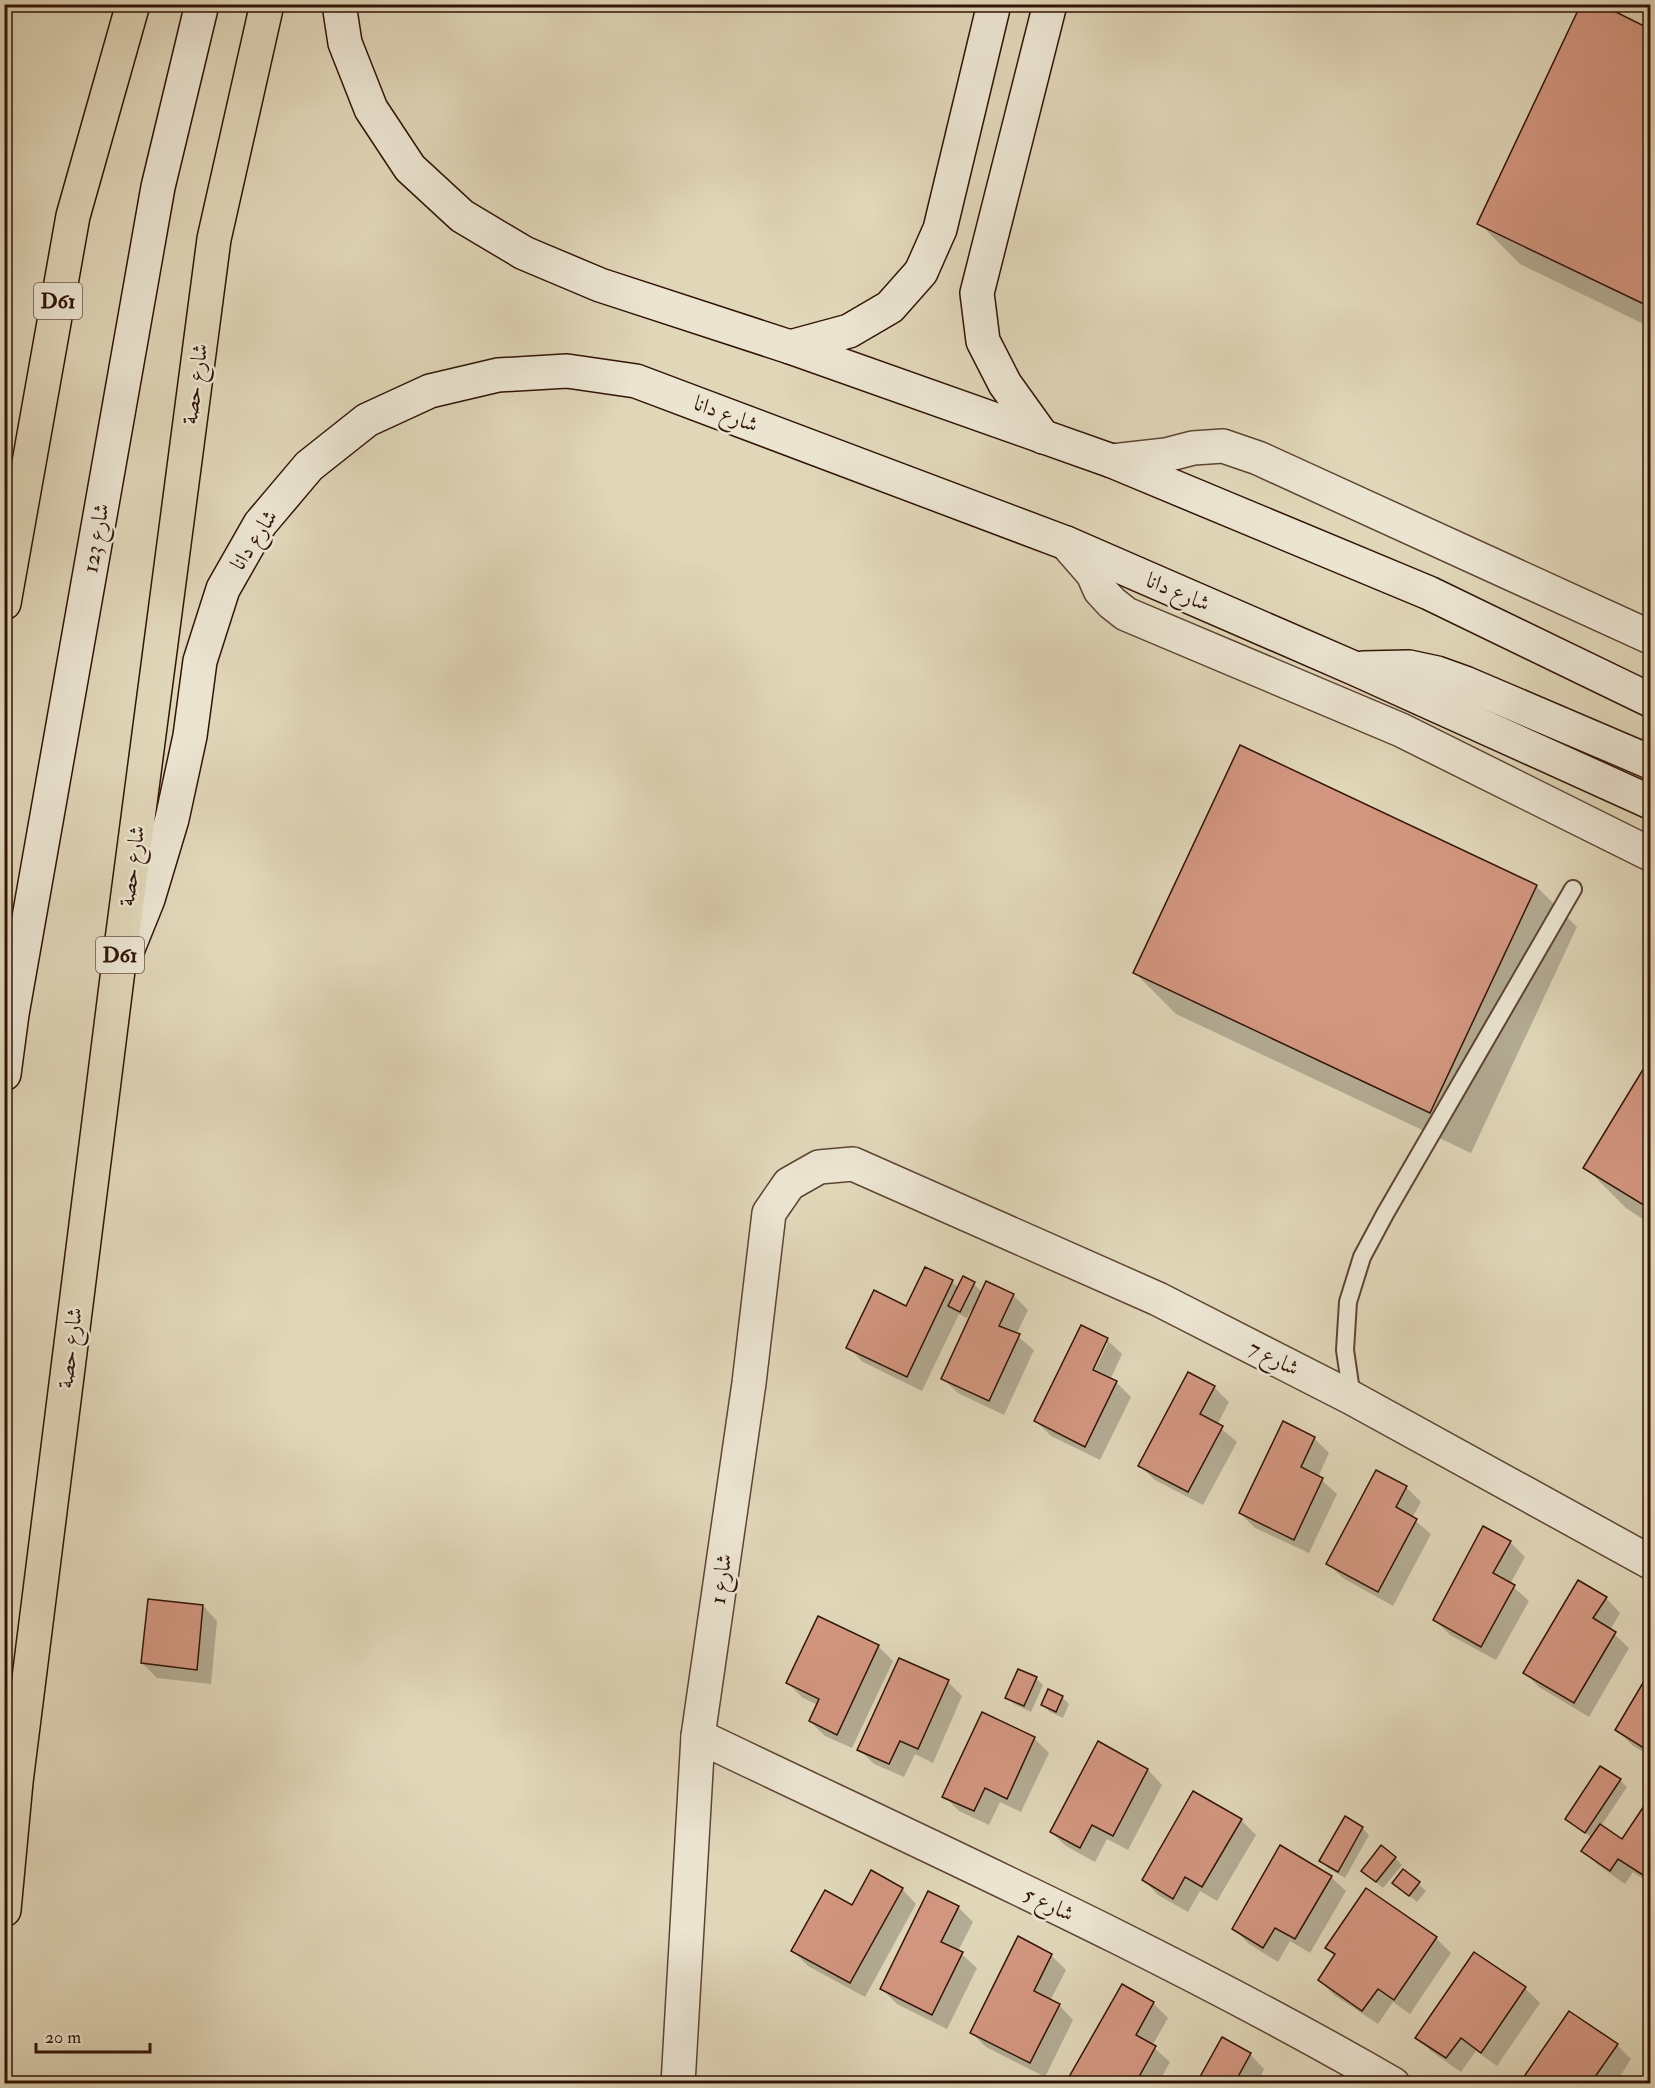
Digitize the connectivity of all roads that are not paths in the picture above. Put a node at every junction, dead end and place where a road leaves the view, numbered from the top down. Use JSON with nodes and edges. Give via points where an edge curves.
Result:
{"nodes":[{"id":1,"x":133,"y":4,"type":"edge"},
{"id":2,"x":202,"y":4,"type":"edge"},
{"id":3,"x":267,"y":4,"type":"edge"},
{"id":4,"x":339,"y":4,"type":"edge"},
{"id":5,"x":994,"y":4,"type":"edge"},
{"id":6,"x":1050,"y":4,"type":"edge"},
{"id":7,"x":790,"y":346,"type":"junction"},
{"id":8,"x":1043,"y":437,"type":"junction"},
{"id":9,"x":1112,"y":461,"type":"junction"},
{"id":10,"x":1066,"y":543,"type":"junction"},
{"id":11,"x":4,"y":603,"type":"edge"},
{"id":12,"x":1650,"y":637,"type":"edge"},
{"id":13,"x":1356,"y":669,"type":"junction"},
{"id":14,"x":1650,"y":700,"type":"edge"},
{"id":15,"x":1650,"y":762,"type":"edge"},
{"id":16,"x":1650,"y":802,"type":"edge"},
{"id":17,"x":1650,"y":854,"type":"edge"},
{"id":18,"x":1573,"y":890,"type":"dead end"},
{"id":19,"x":117,"y":978,"type":"junction"},
{"id":20,"x":4,"y":1074,"type":"edge"},
{"id":21,"x":885,"y":1177,"type":"joint"},
{"id":22,"x":1352,"y":1398,"type":"junction"},
{"id":23,"x":1650,"y":1562,"type":"edge"},
{"id":24,"x":698,"y":1736,"type":"junction"},
{"id":25,"x":4,"y":1910,"type":"edge"},
{"id":26,"x":678,"y":2084,"type":"edge"},
{"id":27,"x":1393,"y":2084,"type":"edge"}],
"edges":[{"from":1,"to":11,"type":"main road","number":"D61","via":[[73,216]]},
{"from":2,"to":20,"type":"street","name":"شارع 123","via":[[158,187]]},
{"from":3,"to":19,"type":"main road","name":"شارع حصة","number":"D61","via":[[214,239]]},
{"from":4,"to":7,"type":"street","via":[[345,43],[371,109],[411,168],[462,216],[524,253],[600,285]]},
{"from":5,"to":7,"type":"street","via":[[940,229],[921,272],[890,307],[849,331]]},
{"from":6,"to":8,"type":"street","via":[[977,293],[983,341],[1005,384]]},
{"from":7,"to":8,"type":"street"},
{"from":8,"to":9,"type":"street"},
{"from":9,"to":12,"type":"street","via":[[1223,446],[1258,458]]},
{"from":9,"to":14,"type":"street","via":[[1429,594]]},
{"from":10,"to":13,"type":"street","name":"شارع دانا"},
{"from":10,"to":17,"type":"street","via":[[1093,574],[1101,590],[1126,614],[1401,730]]},
{"from":10,"to":19,"type":"street","name":"شارع دانا","via":[[636,381],[567,371],[498,375],[430,391],[368,420],[309,466],[260,524],[223,589],[200,661],[190,736],[172,819],[148,899]]},
{"from":13,"to":15,"type":"street","via":[[1409,667],[1437,673]]},
{"from":13,"to":16,"type":"street","name":"شارع دانا"},
{"from":18,"to":22,"type":"lane","via":[[1362,1257],[1348,1302],[1345,1350]]},
{"from":19,"to":25,"type":"main road","name":"شارع حصة","number":"D61","via":[[16,1782]]},
{"from":21,"to":22,"type":"street","name":"شارع 7","via":[[1158,1299]]},
{"from":21,"to":24,"type":"street","name":"شارع 1","via":[[853,1164],[819,1167],[789,1184],[769,1213],[749,1383]]},
{"from":22,"to":23,"type":"street","name":"شارع 7"},
{"from":24,"to":26,"type":"street","name":"شارع 1"},
{"from":24,"to":27,"type":"street","name":"شارع 5","via":[[1147,1951],[1304,2032]]}]}
